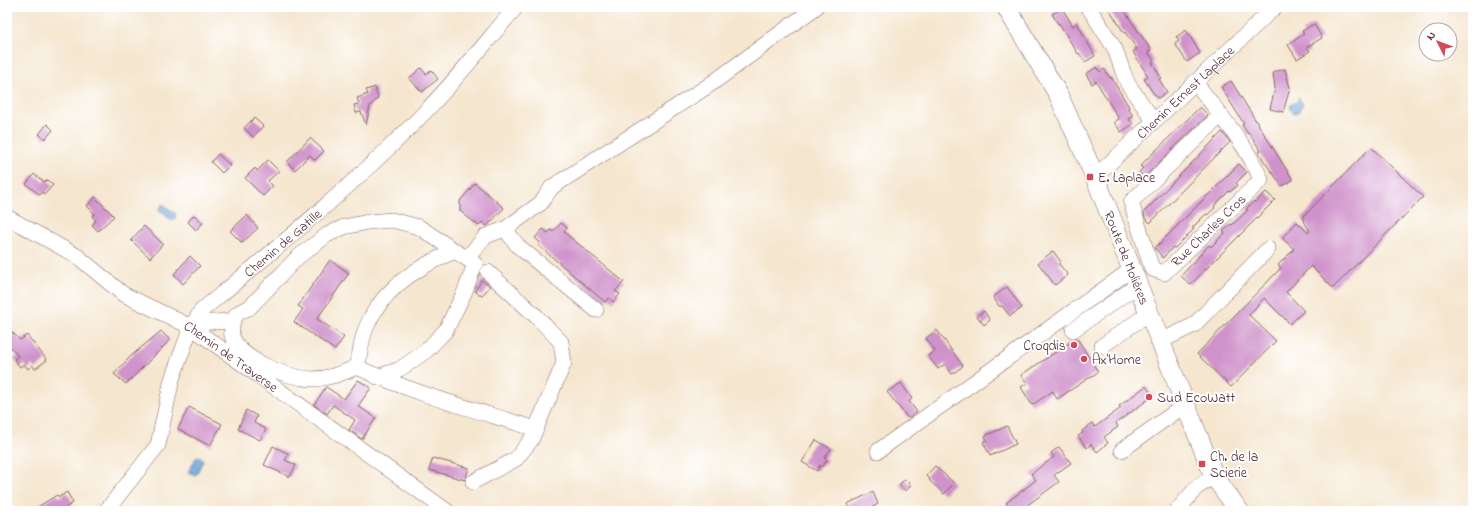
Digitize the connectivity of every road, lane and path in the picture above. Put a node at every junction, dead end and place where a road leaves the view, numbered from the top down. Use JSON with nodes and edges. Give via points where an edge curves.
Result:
{"nodes":[{"id":1,"x":516,"y":7,"type":"edge"},
{"id":2,"x":816,"y":7,"type":"edge"},
{"id":3,"x":1006,"y":7,"type":"edge"},
{"id":4,"x":1088,"y":7,"type":"edge"},
{"id":5,"x":1275,"y":7,"type":"edge"},
{"id":6,"x":1195,"y":82,"type":"junction"},
{"id":7,"x":1220,"y":116,"type":"junction"},
{"id":8,"x":1154,"y":121,"type":"junction"},
{"id":9,"x":1095,"y":177,"type":"junction"},
{"id":10,"x":7,"y":217,"type":"edge"},
{"id":11,"x":505,"y":229,"type":"junction"},
{"id":12,"x":1268,"y":249,"type":"dead end"},
{"id":13,"x":465,"y":258,"type":"junction"},
{"id":14,"x":1135,"y":277,"type":"junction"},
{"id":15,"x":596,"y":310,"type":"dead end"},
{"id":16,"x":1149,"y":313,"type":"junction"},
{"id":17,"x":232,"y":321,"type":"junction"},
{"id":18,"x":192,"y":325,"type":"junction"},
{"id":19,"x":1073,"y":330,"type":"dead end"},
{"id":20,"x":1161,"y":342,"type":"junction"},
{"id":21,"x":1102,"y":346,"type":"dead end"},
{"id":22,"x":357,"y":368,"type":"junction"},
{"id":23,"x":377,"y":377,"type":"junction"},
{"id":24,"x":1185,"y":405,"type":"junction"},
{"id":25,"x":536,"y":429,"type":"junction"},
{"id":26,"x":1122,"y":450,"type":"dead end"},
{"id":27,"x":878,"y":451,"type":"dead end"},
{"id":28,"x":1214,"y":476,"type":"junction"},
{"id":29,"x":473,"y":482,"type":"dead end"},
{"id":30,"x":106,"y":511,"type":"edge"},
{"id":31,"x":447,"y":511,"type":"edge"},
{"id":32,"x":1177,"y":511,"type":"edge"},
{"id":33,"x":1239,"y":511,"type":"edge"}],
"edges":[{"from":1,"to":18,"type":"street","name":"Chemin de Gatille","via":[[426,111],[333,200],[201,311]]},
{"from":2,"to":11,"type":"street","via":[[712,84],[552,187],[541,203]]},
{"from":3,"to":9,"type":"main road","name":"Route de Molières","via":[[1058,94]]},
{"from":4,"to":8,"type":"street","via":[[1115,49],[1128,84]]},
{"from":5,"to":6,"type":"street","name":"Chemin Ernest Laplace"},
{"from":6,"to":7,"type":"street","name":"Rue Charles Cros"},
{"from":6,"to":8,"type":"street","name":"Chemin Ernest Laplace"},
{"from":7,"to":7,"type":"street","name":"Rue Charles Cros","via":[[1254,164],[1261,180],[1164,273],[1152,269],[1130,202]]},
{"from":8,"to":9,"type":"street","name":"Chemin Ernest Laplace"},
{"from":9,"to":14,"type":"main road","name":"Route de Molières"},
{"from":10,"to":18,"type":"street","name":"Chemin de Traverse","via":[[77,256],[123,294]]},
{"from":11,"to":13,"type":"street","via":[[486,236]]},
{"from":11,"to":15,"type":"street","via":[[518,246]]},
{"from":12,"to":20,"type":"street","via":[[1194,325]]},
{"from":13,"to":17,"type":"street","via":[[419,227],[392,220],[344,227],[327,235],[298,257],[249,308],[239,311]]},
{"from":13,"to":22,"type":"street","via":[[434,260],[391,290],[375,310],[366,329]]},
{"from":13,"to":23,"type":"street","via":[[466,291],[446,330],[426,351],[400,369]]},
{"from":13,"to":25,"type":"street","via":[[491,269],[561,342],[564,363]]},
{"from":14,"to":16,"type":"main road","name":"Route de Molières"},
{"from":14,"to":19,"type":"street"},
{"from":14,"to":27,"type":"street"},
{"from":16,"to":20,"type":"main road","name":"Route de Molières"},
{"from":16,"to":21,"type":"street"},
{"from":17,"to":18,"type":"street"},
{"from":17,"to":22,"type":"street","via":[[231,335],[237,345],[251,359],[283,373],[312,379],[336,376]]},
{"from":18,"to":30,"type":"street","name":"Chemin de Gatille","via":[[172,379],[158,445]]},
{"from":18,"to":31,"type":"street","name":"Chemin de Traverse"},
{"from":20,"to":24,"type":"main road","name":"Route de Molières"},
{"from":22,"to":23,"type":"street"},
{"from":23,"to":25,"type":"street"},
{"from":24,"to":26,"type":"street"},
{"from":24,"to":28,"type":"main road","name":"Route de Molières"},
{"from":25,"to":29,"type":"street","via":[[516,459]]},
{"from":28,"to":32,"type":"street","via":[[1196,488]]},
{"from":28,"to":33,"type":"main road","name":"Route de Molières"}]}
